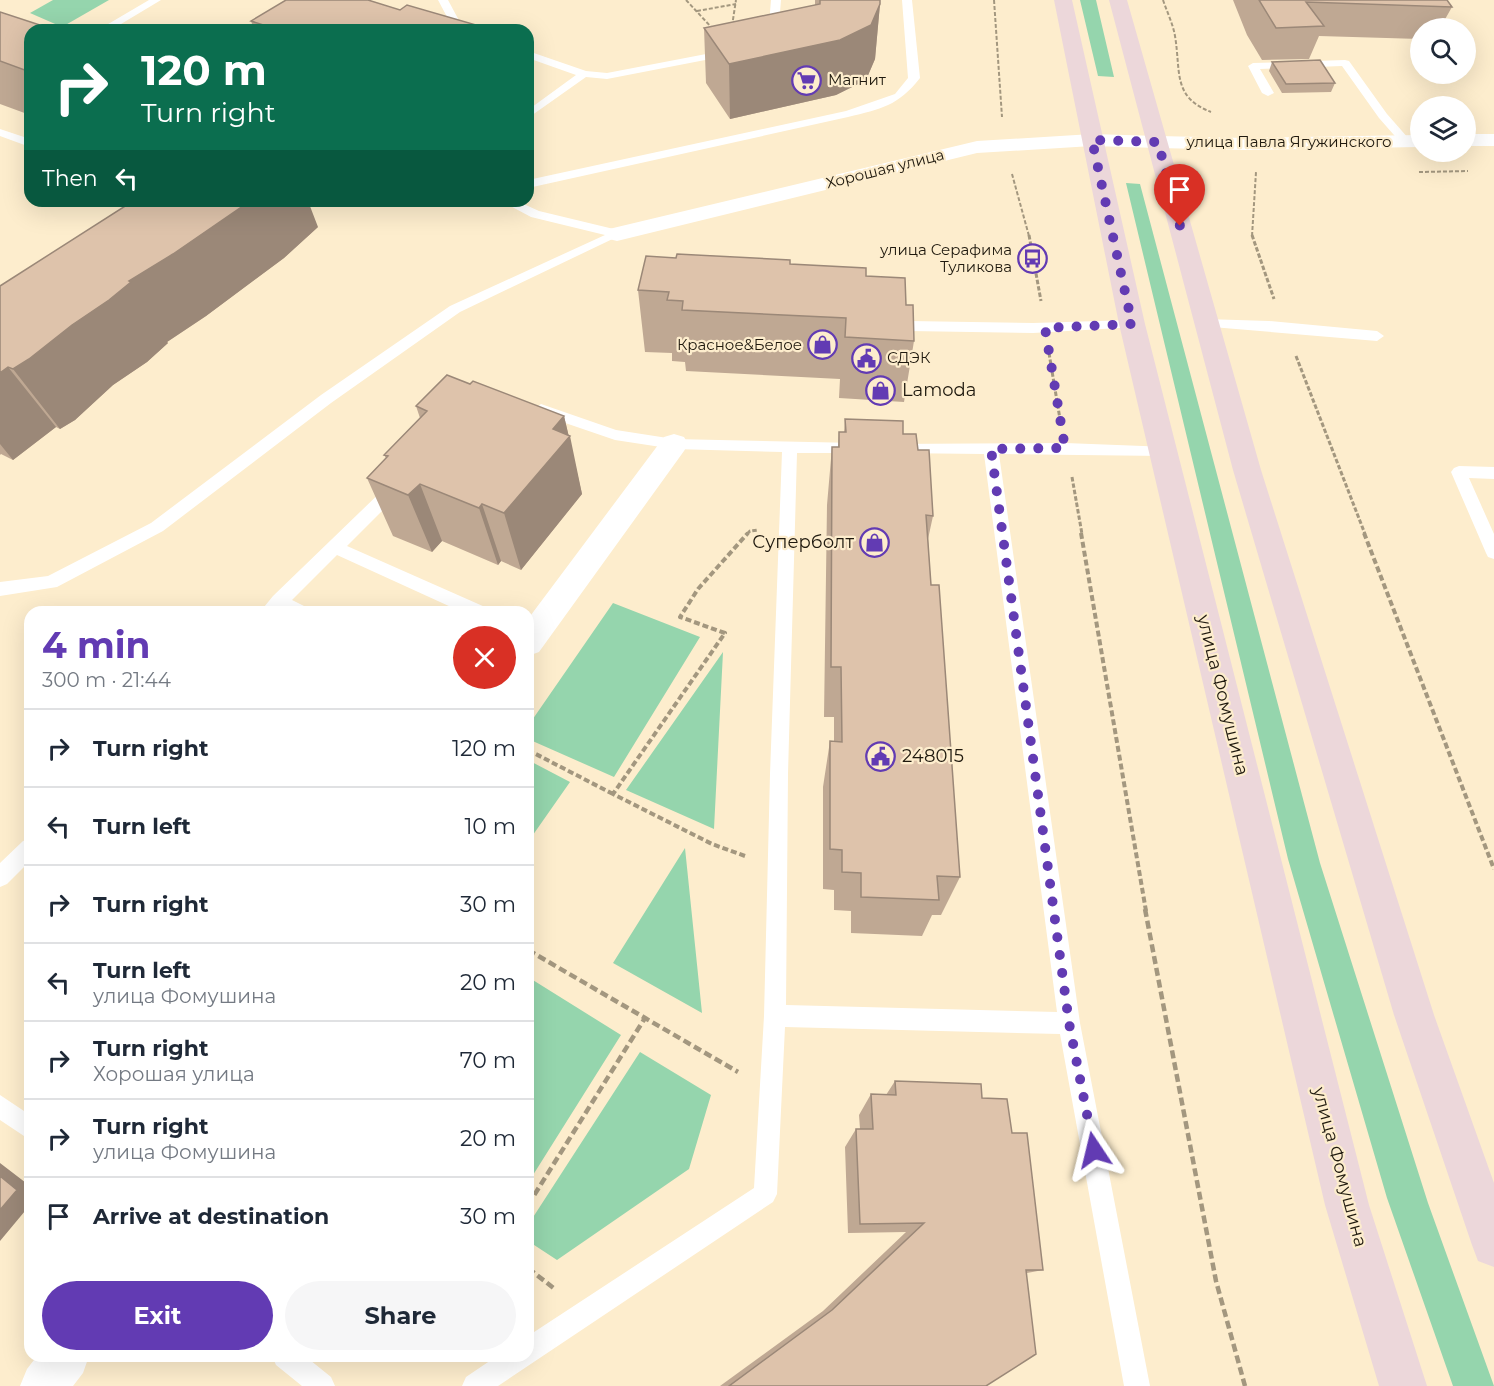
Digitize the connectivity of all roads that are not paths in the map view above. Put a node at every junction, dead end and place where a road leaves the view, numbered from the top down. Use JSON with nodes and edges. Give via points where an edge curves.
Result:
{"nodes":[{"id":1,"x":156,"y":0,"type":"edge"},
{"id":2,"x":443,"y":0,"type":"edge"},
{"id":3,"x":776,"y":0,"type":"edge"},
{"id":4,"x":907,"y":0,"type":"edge"},
{"id":5,"x":1063,"y":0,"type":"edge"},
{"id":6,"x":1118,"y":0,"type":"edge"},
{"id":7,"x":437,"y":22,"type":"edge"},
{"id":8,"x":113,"y":24,"type":"edge"},
{"id":9,"x":444,"y":24,"type":"edge"},
{"id":10,"x":458,"y":24,"type":"edge"},
{"id":11,"x":772,"y":47,"type":"edge"},
{"id":12,"x":735,"y":48,"type":"edge"},
{"id":13,"x":534,"y":56,"type":"edge"},
{"id":14,"x":584,"y":74,"type":"junction"},
{"id":15,"x":1268,"y":93,"type":"dead end"},
{"id":16,"x":534,"y":111,"type":"edge"},
{"id":17,"x":0,"y":132,"type":"edge"},
{"id":18,"x":1410,"y":138,"type":"edge"},
{"id":19,"x":1092,"y":140,"type":"junction"},
{"id":20,"x":1476,"y":140,"type":"edge"},
{"id":21,"x":1494,"y":140,"type":"edge"},
{"id":22,"x":24,"y":141,"type":"edge"},
{"id":23,"x":1410,"y":141,"type":"edge"},
{"id":24,"x":1158,"y":142,"type":"junction"},
{"id":25,"x":534,"y":183,"type":"edge"},
{"id":26,"x":520,"y":207,"type":"edge"},
{"id":27,"x":617,"y":234,"type":"junction"},
{"id":28,"x":1205,"y":323,"type":"junction"},
{"id":29,"x":1132,"y":324,"type":"junction"},
{"id":30,"x":909,"y":326,"type":"edge"},
{"id":31,"x":1377,"y":336,"type":"dead end"},
{"id":32,"x":522,"y":402,"type":"edge"},
{"id":33,"x":674,"y":444,"type":"junction"},
{"id":34,"x":790,"y":447,"type":"junction"},
{"id":35,"x":991,"y":449,"type":"junction"},
{"id":36,"x":1164,"y":451,"type":"junction"},
{"id":37,"x":1494,"y":473,"type":"edge"},
{"id":38,"x":403,"y":480,"type":"edge"},
{"id":39,"x":334,"y":547,"type":"junction"},
{"id":40,"x":1494,"y":553,"type":"edge"},
{"id":41,"x":0,"y":590,"type":"edge"},
{"id":42,"x":275,"y":606,"type":"edge"},
{"id":43,"x":466,"y":606,"type":"edge"},
{"id":44,"x":534,"y":633,"type":"edge"},
{"id":45,"x":24,"y":855,"type":"edge"},
{"id":46,"x":0,"y":877,"type":"edge"},
{"id":47,"x":775,"y":1016,"type":"junction"},
{"id":48,"x":1069,"y":1023,"type":"junction"},
{"id":49,"x":0,"y":1106,"type":"edge"},
{"id":50,"x":24,"y":1124,"type":"edge"},
{"id":51,"x":1494,"y":1245,"type":"edge"},
{"id":52,"x":534,"y":1347,"type":"edge"},
{"id":53,"x":62,"y":1362,"type":"edge"},
{"id":54,"x":292,"y":1362,"type":"edge"},
{"id":55,"x":511,"y":1362,"type":"edge"},
{"id":56,"x":44,"y":1386,"type":"edge"},
{"id":57,"x":322,"y":1386,"type":"edge"},
{"id":58,"x":475,"y":1386,"type":"edge"},
{"id":59,"x":1137,"y":1386,"type":"edge"},
{"id":60,"x":1402,"y":1386,"type":"edge"}],
"edges":[{"from":1,"to":8,"type":"lane"},
{"from":2,"to":10,"type":"lane"},
{"from":3,"to":11,"type":"lane"},
{"from":4,"to":25,"type":"lane","via":[[914,78],[899,96],[848,114]]},
{"from":5,"to":19,"type":"main road","name":"улица Фомушина"},
{"from":6,"to":24,"type":"main road"},
{"from":7,"to":9,"type":"lane"},
{"from":12,"to":14,"type":"lane","via":[[607,76]]},
{"from":13,"to":14,"type":"lane"},
{"from":14,"to":16,"type":"lane"},
{"from":15,"to":18,"type":"lane","via":[[1253,66],[1345,63],[1383,116]]},
{"from":17,"to":22,"type":"lane"},
{"from":19,"to":24,"type":"street","name":"Хорошая улица"},
{"from":19,"to":27,"type":"street","name":"Хорошая улица","via":[[977,147]]},
{"from":19,"to":29,"type":"main road","name":"улица Фомушина"},
{"from":20,"to":21,"type":"street"},
{"from":23,"to":24,"type":"street","name":"улица Павла Ягужинского"},
{"from":24,"to":28,"type":"main road"},
{"from":26,"to":27,"type":"lane"},
{"from":27,"to":41,"type":"lane","via":[[455,309],[326,399],[157,527],[51,582]]},
{"from":28,"to":31,"type":"lane"},
{"from":28,"to":51,"type":"main road","via":[[1414,1015]]},
{"from":29,"to":30,"type":"lane","via":[[1045,328]]},
{"from":29,"to":36,"type":"main road","name":"улица Фомушина"},
{"from":32,"to":33,"type":"lane","via":[[615,435]]},
{"from":33,"to":34,"type":"lane"},
{"from":33,"to":44,"type":"street"},
{"from":34,"to":35,"type":"lane"},
{"from":34,"to":47,"type":"lane"},
{"from":35,"to":36,"type":"lane"},
{"from":35,"to":48,"type":"lane"},
{"from":36,"to":60,"type":"main road","name":"улица Фомушина","via":[[1347,1205]]},
{"from":37,"to":40,"type":"lane","via":[[1459,472]]},
{"from":38,"to":39,"type":"lane"},
{"from":39,"to":42,"type":"lane"},
{"from":39,"to":43,"type":"lane"},
{"from":45,"to":46,"type":"lane"},
{"from":47,"to":48,"type":"lane"},
{"from":47,"to":52,"type":"lane","via":[[765,1194]]},
{"from":48,"to":59,"type":"lane"},
{"from":49,"to":50,"type":"lane"},
{"from":53,"to":56,"type":"street"},
{"from":54,"to":57,"type":"lane"},
{"from":55,"to":58,"type":"lane"}]}
